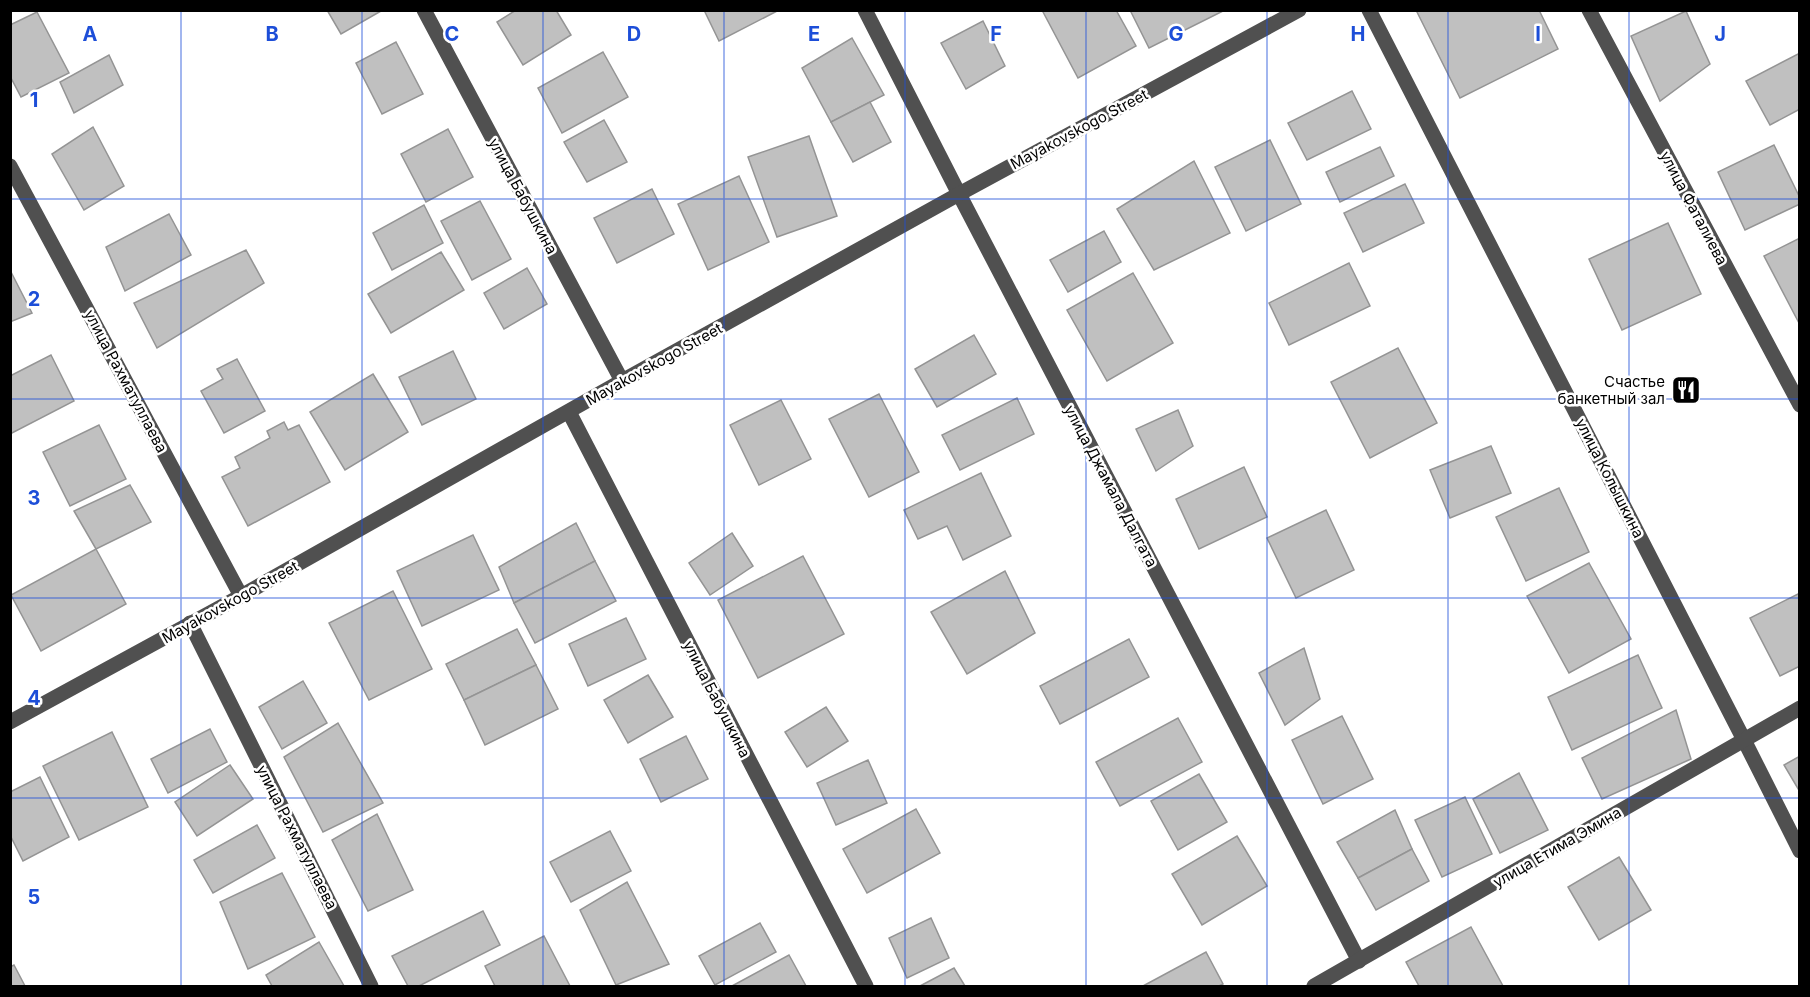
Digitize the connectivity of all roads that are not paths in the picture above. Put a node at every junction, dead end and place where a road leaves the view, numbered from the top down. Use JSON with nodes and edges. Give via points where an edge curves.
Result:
{"nodes":[{"id":1,"x":423,"y":10,"type":"edge"},
{"id":2,"x":865,"y":10,"type":"edge"},
{"id":3,"x":1299,"y":10,"type":"edge"},
{"id":4,"x":1370,"y":10,"type":"edge"},
{"id":5,"x":1589,"y":10,"type":"edge"},
{"id":6,"x":10,"y":166,"type":"edge"},
{"id":7,"x":959,"y":194,"type":"junction"},
{"id":8,"x":622,"y":381,"type":"junction"},
{"id":9,"x":1800,"y":405,"type":"edge"},
{"id":10,"x":569,"y":412,"type":"junction"},
{"id":11,"x":241,"y":596,"type":"junction"},
{"id":12,"x":190,"y":623,"type":"junction"},
{"id":13,"x":1800,"y":708,"type":"edge"},
{"id":14,"x":10,"y":722,"type":"edge"},
{"id":15,"x":1744,"y":740,"type":"junction"},
{"id":16,"x":1800,"y":851,"type":"edge"},
{"id":17,"x":1359,"y":961,"type":"junction"},
{"id":18,"x":371,"y":987,"type":"edge"},
{"id":19,"x":866,"y":987,"type":"edge"},
{"id":20,"x":1314,"y":987,"type":"edge"}],
"edges":[{"from":1,"to":8,"type":"street","name":"улица Бабушкина"},
{"from":2,"to":7,"type":"street","name":"улица Джамала Далгата"},
{"from":3,"to":7,"type":"street","name":"Mayakovskogo Street"},
{"from":4,"to":15,"type":"street","name":"улица Колышкина"},
{"from":5,"to":9,"type":"street","name":"улица Фаталиева"},
{"from":6,"to":11,"type":"street","name":"улица Рахматуллаева"},
{"from":7,"to":8,"type":"street","name":"Mayakovskogo Street"},
{"from":7,"to":17,"type":"street","name":"улица Джамала Далгата"},
{"from":8,"to":10,"type":"street","name":"Mayakovskogo Street"},
{"from":10,"to":11,"type":"street","name":"Mayakovskogo Street"},
{"from":10,"to":19,"type":"street","name":"улица Бабушкина"},
{"from":11,"to":12,"type":"street","name":"Mayakovskogo Street"},
{"from":12,"to":14,"type":"street","name":"Mayakovskogo Street"},
{"from":12,"to":18,"type":"street","name":"улица Рахматуллаева"},
{"from":13,"to":15,"type":"street","name":"улица Етима Эмина"},
{"from":15,"to":16,"type":"street","name":"улица Колышкина"},
{"from":15,"to":17,"type":"street","name":"улица Етима Эмина"},
{"from":17,"to":20,"type":"street","name":"улица Етима Эмина"}]}
